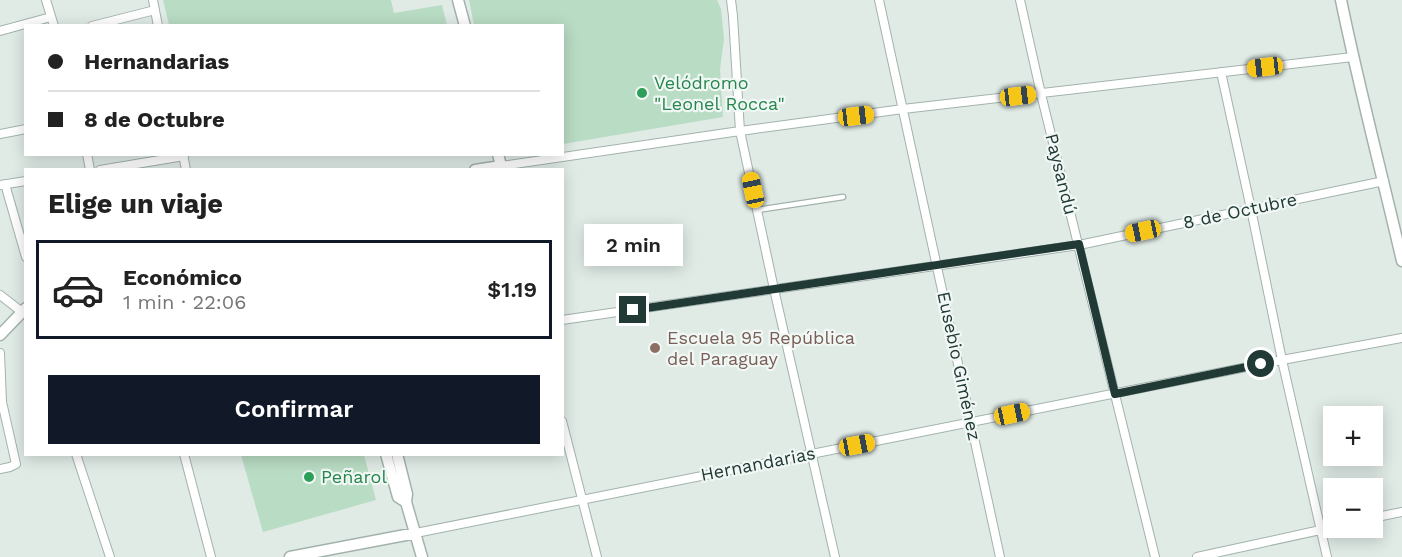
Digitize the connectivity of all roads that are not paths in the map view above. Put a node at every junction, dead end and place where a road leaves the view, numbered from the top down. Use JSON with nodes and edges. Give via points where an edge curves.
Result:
{"nodes":[{"id":1,"x":46,"y":0,"type":"edge"},
{"id":2,"x":153,"y":0,"type":"edge"},
{"id":3,"x":458,"y":0,"type":"edge"},
{"id":4,"x":731,"y":0,"type":"edge"},
{"id":5,"x":879,"y":0,"type":"edge"},
{"id":6,"x":1020,"y":0,"type":"edge"},
{"id":7,"x":1341,"y":0,"type":"edge"},
{"id":8,"x":155,"y":10,"type":"junction"},
{"id":9,"x":52,"y":21,"type":"edge"},
{"id":10,"x":36,"y":24,"type":"edge"},
{"id":11,"x":100,"y":24,"type":"edge"},
{"id":12,"x":158,"y":24,"type":"edge"},
{"id":13,"x":464,"y":24,"type":"edge"},
{"id":14,"x":24,"y":26,"type":"edge"},
{"id":15,"x":0,"y":31,"type":"edge"},
{"id":16,"x":1353,"y":57,"type":"junction"},
{"id":17,"x":1221,"y":72,"type":"junction"},
{"id":18,"x":1041,"y":94,"type":"junction"},
{"id":19,"x":903,"y":110,"type":"junction"},
{"id":20,"x":24,"y":129,"type":"edge"},
{"id":21,"x":740,"y":131,"type":"junction"},
{"id":22,"x":0,"y":134,"type":"edge"},
{"id":23,"x":178,"y":156,"type":"edge"},
{"id":24,"x":111,"y":168,"type":"edge"},
{"id":25,"x":501,"y":168,"type":"edge"},
{"id":26,"x":24,"y":181,"type":"edge"},
{"id":27,"x":1384,"y":181,"type":"junction"},
{"id":28,"x":3,"y":185,"type":"edge"},
{"id":29,"x":843,"y":197,"type":"dead end"},
{"id":30,"x":1251,"y":209,"type":"junction"},
{"id":31,"x":757,"y":210,"type":"junction"},
{"id":32,"x":1079,"y":244,"type":"junction"},
{"id":33,"x":24,"y":251,"type":"edge"},
{"id":34,"x":1402,"y":261,"type":"edge"},
{"id":35,"x":938,"y":266,"type":"junction"},
{"id":36,"x":774,"y":289,"type":"junction"},
{"id":37,"x":0,"y":295,"type":"edge"},
{"id":38,"x":24,"y":310,"type":"edge"},
{"id":39,"x":564,"y":320,"type":"edge"},
{"id":40,"x":0,"y":335,"type":"edge"},
{"id":41,"x":1402,"y":338,"type":"edge"},
{"id":42,"x":0,"y":353,"type":"edge"},
{"id":43,"x":1282,"y":360,"type":"junction"},
{"id":44,"x":1115,"y":394,"type":"junction"},
{"id":45,"x":971,"y":422,"type":"junction"},
{"id":46,"x":564,"y":429,"type":"edge"},
{"id":47,"x":812,"y":453,"type":"junction"},
{"id":48,"x":77,"y":456,"type":"edge"},
{"id":49,"x":185,"y":456,"type":"edge"},
{"id":50,"x":387,"y":456,"type":"edge"},
{"id":51,"x":398,"y":456,"type":"edge"},
{"id":52,"x":0,"y":469,"type":"edge"},
{"id":53,"x":582,"y":500,"type":"junction"},
{"id":54,"x":406,"y":502,"type":"junction"},
{"id":55,"x":1402,"y":512,"type":"edge"},
{"id":56,"x":1383,"y":516,"type":"edge"},
{"id":57,"x":1321,"y":529,"type":"junction"},
{"id":58,"x":416,"y":533,"type":"junction"},
{"id":59,"x":110,"y":557,"type":"edge"},
{"id":60,"x":211,"y":557,"type":"edge"},
{"id":61,"x":290,"y":557,"type":"edge"},
{"id":62,"x":422,"y":557,"type":"edge"},
{"id":63,"x":597,"y":557,"type":"edge"},
{"id":64,"x":835,"y":557,"type":"edge"},
{"id":65,"x":1000,"y":557,"type":"edge"},
{"id":66,"x":1155,"y":557,"type":"edge"},
{"id":67,"x":1197,"y":557,"type":"edge"},
{"id":68,"x":1327,"y":557,"type":"edge"}],
"edges":[{"from":1,"to":9,"type":"street"},
{"from":2,"to":8,"type":"street"},
{"from":3,"to":13,"type":"street"},
{"from":4,"to":21,"type":"street"},
{"from":5,"to":19,"type":"street","name":"Eusebio Giménez"},
{"from":6,"to":18,"type":"street","name":"Paysandú"},
{"from":7,"to":16,"type":"street"},
{"from":8,"to":11,"type":"street"},
{"from":8,"to":12,"type":"street"},
{"from":9,"to":10,"type":"street"},
{"from":14,"to":15,"type":"street"},
{"from":16,"to":17,"type":"street"},
{"from":16,"to":27,"type":"street"},
{"from":17,"to":18,"type":"street"},
{"from":17,"to":30,"type":"street"},
{"from":18,"to":19,"type":"street"},
{"from":18,"to":32,"type":"street","name":"Paysandú"},
{"from":19,"to":21,"type":"street"},
{"from":19,"to":35,"type":"street","name":"Eusebio Giménez"},
{"from":20,"to":22,"type":"street"},
{"from":21,"to":25,"type":"street"},
{"from":21,"to":31,"type":"street"},
{"from":23,"to":24,"type":"street"},
{"from":26,"to":28,"type":"street"},
{"from":27,"to":30,"type":"street","name":"8 de Octubre"},
{"from":27,"to":34,"type":"street"},
{"from":28,"to":33,"type":"street"},
{"from":29,"to":31,"type":"lane"},
{"from":30,"to":32,"type":"street","name":"8 de Octubre"},
{"from":30,"to":43,"type":"street"},
{"from":31,"to":36,"type":"street"},
{"from":32,"to":35,"type":"street","name":"8 de Octubre"},
{"from":32,"to":44,"type":"street","name":"Paysandú"},
{"from":35,"to":36,"type":"street","name":"8 de Octubre"},
{"from":35,"to":45,"type":"street","name":"Eusebio Giménez"},
{"from":36,"to":39,"type":"street","name":"8 de Octubre"},
{"from":36,"to":47,"type":"street"},
{"from":37,"to":38,"type":"street"},
{"from":38,"to":40,"type":"street"},
{"from":41,"to":43,"type":"street","name":"Hernandarias"},
{"from":42,"to":52,"type":"street","via":[[3,402],[16,464]]},
{"from":43,"to":44,"type":"street","name":"Hernandarias"},
{"from":43,"to":57,"type":"street"},
{"from":44,"to":45,"type":"street","name":"Hernandarias"},
{"from":44,"to":66,"type":"street","name":"Paysandú"},
{"from":45,"to":47,"type":"street","name":"Hernandarias"},
{"from":45,"to":65,"type":"street","name":"Eusebio Giménez"},
{"from":46,"to":53,"type":"street"},
{"from":47,"to":53,"type":"street","name":"Hernandarias"},
{"from":47,"to":64,"type":"street"},
{"from":48,"to":59,"type":"street"},
{"from":49,"to":60,"type":"street"},
{"from":50,"to":54,"type":"street","via":[[398,497]]},
{"from":51,"to":54,"type":"street"},
{"from":53,"to":58,"type":"street","name":"Hernandarias"},
{"from":53,"to":63,"type":"street"},
{"from":54,"to":58,"type":"street"},
{"from":55,"to":56,"type":"street"},
{"from":57,"to":67,"type":"street"},
{"from":57,"to":68,"type":"street"},
{"from":58,"to":61,"type":"street","name":"Hernandarias"},
{"from":58,"to":62,"type":"street"}]}
